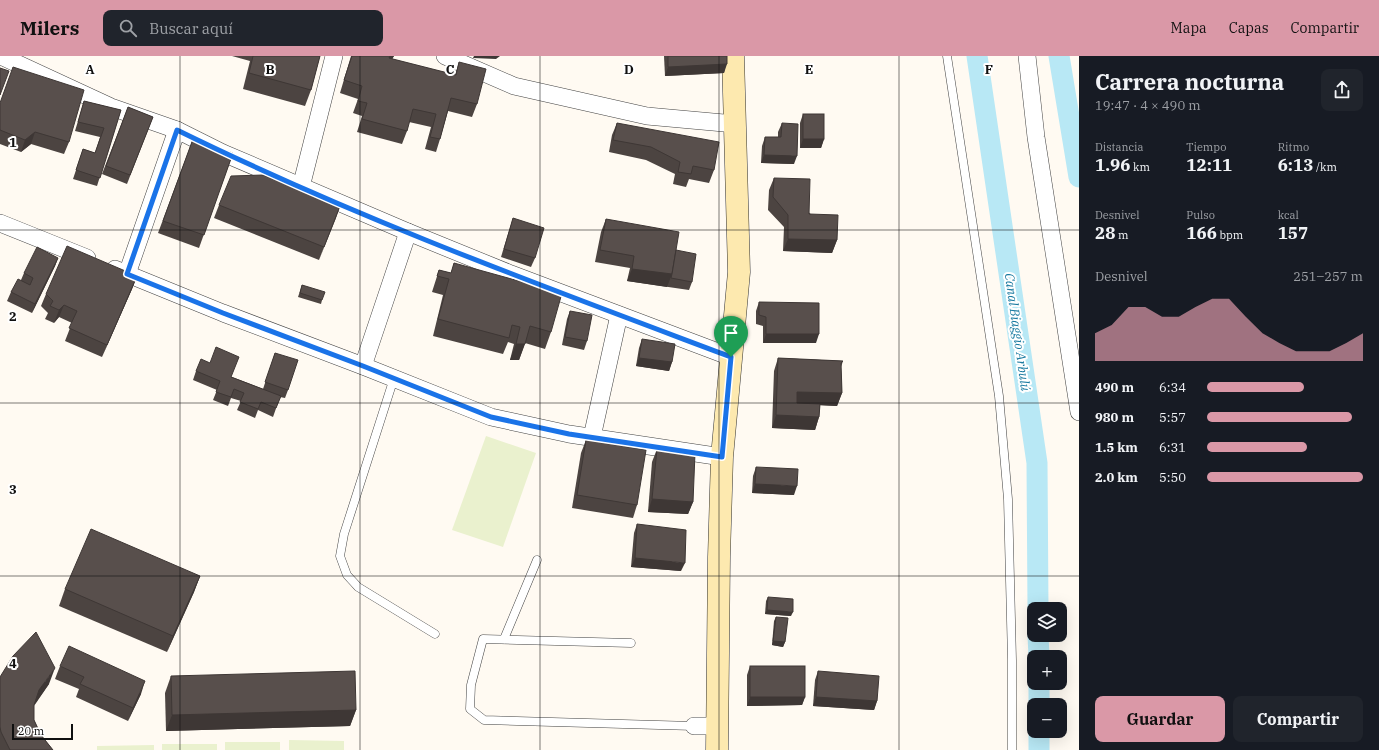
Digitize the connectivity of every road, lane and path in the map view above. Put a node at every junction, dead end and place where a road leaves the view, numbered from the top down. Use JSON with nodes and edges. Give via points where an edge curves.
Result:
{"nodes":[{"id":1,"x":1,"y":56,"type":"edge"},
{"id":2,"x":334,"y":56,"type":"edge"},
{"id":3,"x":445,"y":56,"type":"edge"},
{"id":4,"x":733,"y":56,"type":"edge"},
{"id":5,"x":947,"y":56,"type":"edge"},
{"id":6,"x":1027,"y":56,"type":"edge"},
{"id":7,"x":735,"y":124,"type":"junction"},
{"id":8,"x":177,"y":130,"type":"junction"},
{"id":9,"x":301,"y":187,"type":"junction"},
{"id":10,"x":0,"y":222,"type":"edge"},
{"id":11,"x":408,"y":232,"type":"junction"},
{"id":12,"x":127,"y":274,"type":"junction"},
{"id":13,"x":619,"y":315,"type":"junction"},
{"id":14,"x":731,"y":357,"type":"junction"},
{"id":15,"x":363,"y":366,"type":"junction"},
{"id":16,"x":394,"y":378,"type":"junction"},
{"id":17,"x":1079,"y":412,"type":"edge"},
{"id":18,"x":592,"y":437,"type":"junction"},
{"id":19,"x":722,"y":457,"type":"junction"},
{"id":20,"x":537,"y":560,"type":"dead end"},
{"id":21,"x":435,"y":634,"type":"dead end"},
{"id":22,"x":504,"y":639,"type":"junction"},
{"id":23,"x":631,"y":643,"type":"dead end"},
{"id":24,"x":694,"y":726,"type":"joint"},
{"id":25,"x":716,"y":726,"type":"junction"},
{"id":26,"x":717,"y":750,"type":"edge"},
{"id":27,"x":1012,"y":750,"type":"edge"}],
"edges":[{"from":1,"to":8,"type":"street","via":[[111,107]]},
{"from":2,"to":9,"type":"street"},
{"from":3,"to":7,"type":"street","via":[[514,86],[647,116]]},
{"from":4,"to":7,"type":"street"},
{"from":5,"to":27,"type":"lane","via":[[999,396],[1008,499]]},
{"from":6,"to":17,"type":"street","via":[[1036,137]]},
{"from":7,"to":14,"type":"street","via":[[739,272]]},
{"from":8,"to":9,"type":"street"},
{"from":8,"to":12,"type":"street"},
{"from":9,"to":11,"type":"street"},
{"from":10,"to":12,"type":"street"},
{"from":11,"to":13,"type":"street"},
{"from":11,"to":15,"type":"street"},
{"from":12,"to":15,"type":"street"},
{"from":13,"to":14,"type":"street"},
{"from":13,"to":18,"type":"street"},
{"from":14,"to":19,"type":"street"},
{"from":15,"to":16,"type":"street"},
{"from":16,"to":18,"type":"street","via":[[491,417]]},
{"from":16,"to":21,"type":"lane","via":[[344,534],[340,556],[347,575],[358,586]]},
{"from":18,"to":19,"type":"street"},
{"from":19,"to":25,"type":"street"},
{"from":20,"to":22,"type":"lane"},
{"from":22,"to":23,"type":"lane"},
{"from":22,"to":24,"type":"lane","via":[[483,639],[471,684],[470,709],[484,720]]},
{"from":24,"to":25,"type":"street"},
{"from":25,"to":26,"type":"street"}]}
